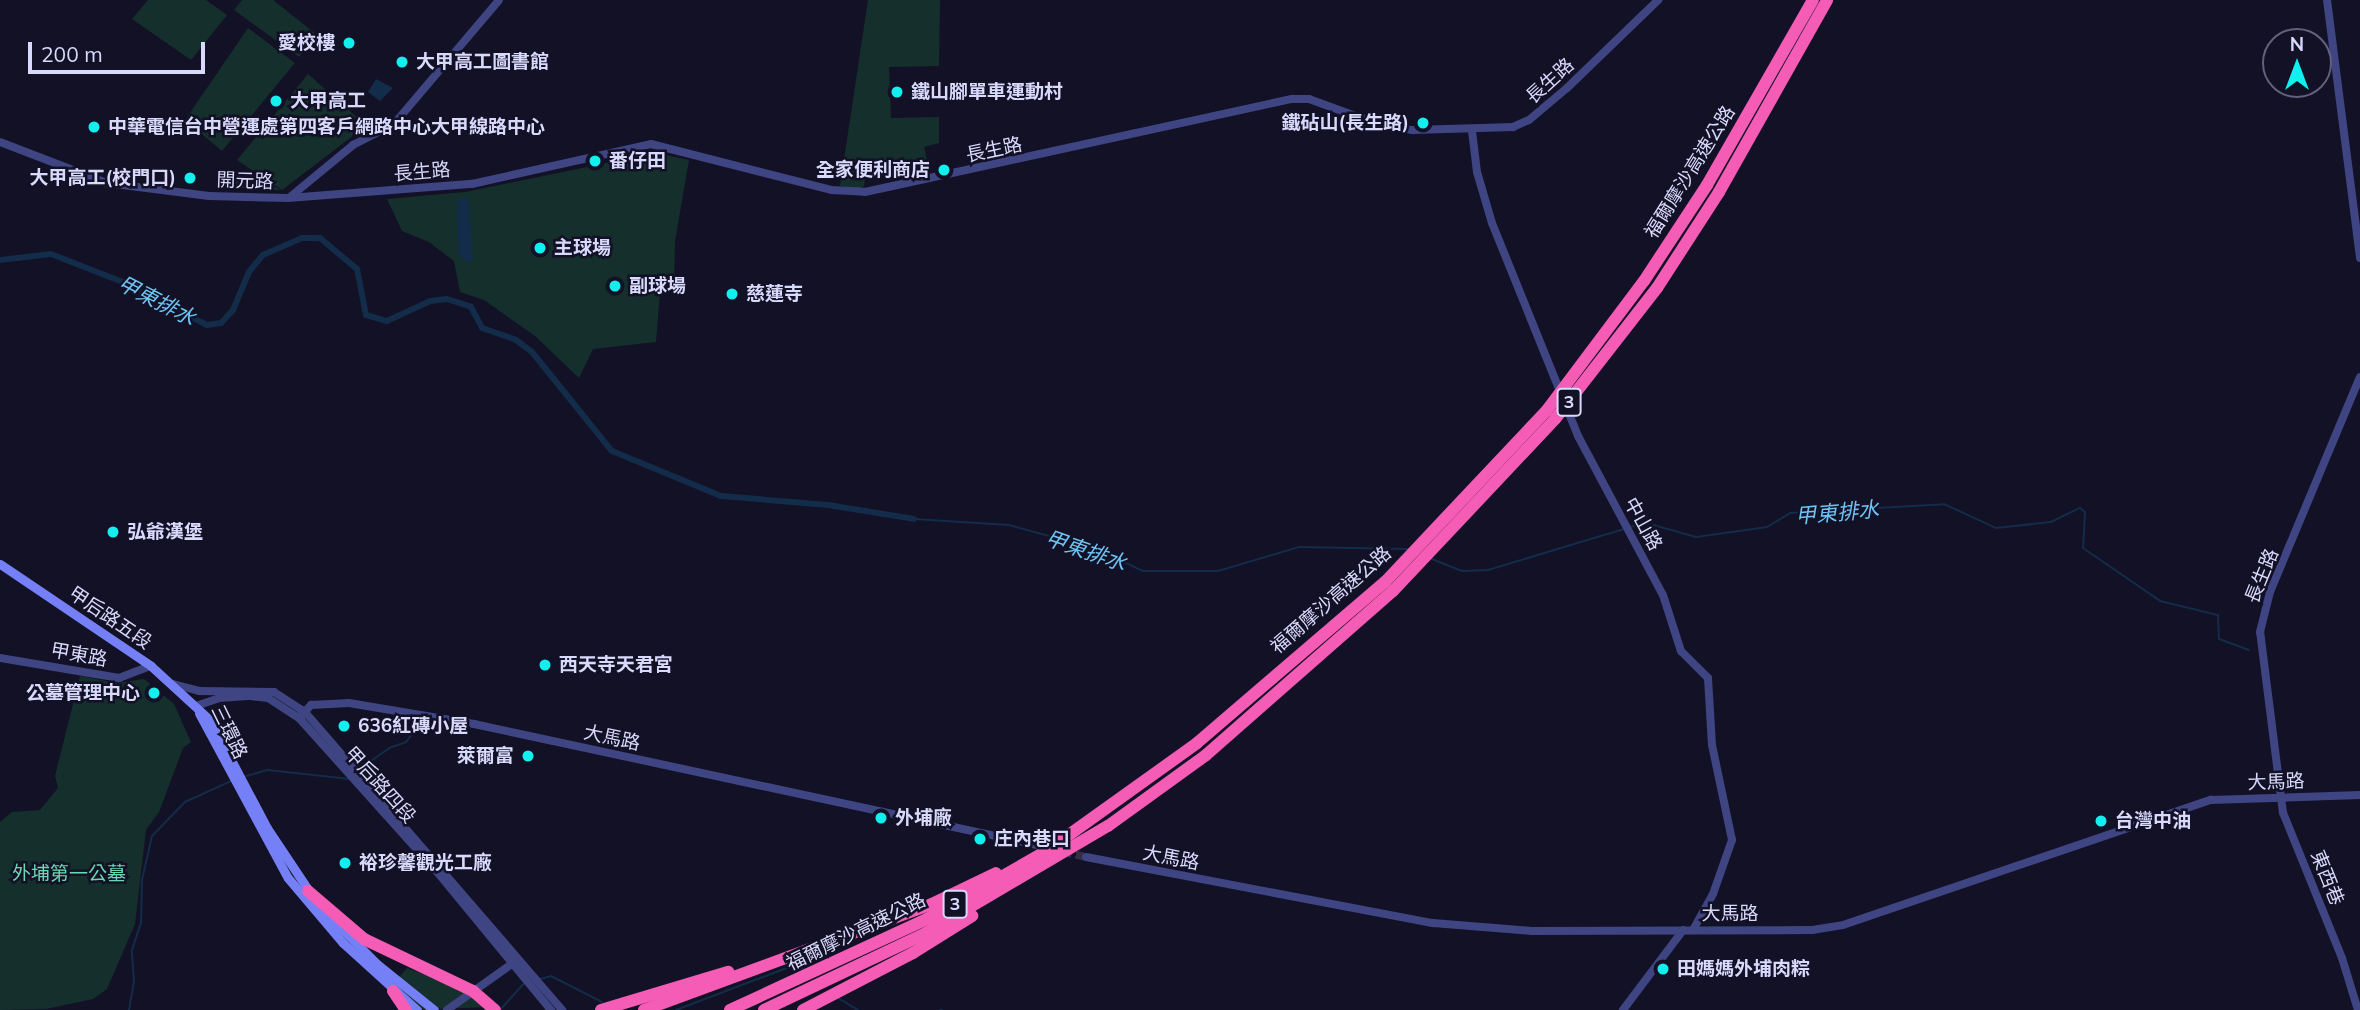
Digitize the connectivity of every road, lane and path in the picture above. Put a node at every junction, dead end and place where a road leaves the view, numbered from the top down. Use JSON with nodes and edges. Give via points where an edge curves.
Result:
{"nodes":[{"id":1,"x":499,"y":0,"type":"edge"},
{"id":2,"x":1658,"y":0,"type":"edge"},
{"id":3,"x":1813,"y":0,"type":"edge"},
{"id":4,"x":1826,"y":0,"type":"edge"},
{"id":5,"x":2328,"y":0,"type":"edge"},
{"id":6,"x":1472,"y":131,"type":"junction"},
{"id":7,"x":0,"y":142,"type":"edge"},
{"id":8,"x":288,"y":198,"type":"junction"},
{"id":9,"x":2360,"y":258,"type":"edge"},
{"id":10,"x":2360,"y":377,"type":"edge"},
{"id":11,"x":0,"y":564,"type":"edge"},
{"id":12,"x":1389,"y":587,"type":"junction"},
{"id":13,"x":0,"y":658,"type":"edge"},
{"id":14,"x":151,"y":666,"type":"junction"},
{"id":15,"x":173,"y":684,"type":"junction"},
{"id":16,"x":217,"y":691,"type":"junction"},
{"id":17,"x":196,"y":706,"type":"junction"},
{"id":18,"x":302,"y":715,"type":"junction"},
{"id":19,"x":207,"y":722,"type":"junction"},
{"id":20,"x":1169,"y":773,"type":"junction"},
{"id":21,"x":2360,"y":794,"type":"edge"},
{"id":22,"x":2282,"y":798,"type":"junction"},
{"id":23,"x":1041,"y":848,"type":"junction"},
{"id":24,"x":1086,"y":857,"type":"tunnel mouth"},
{"id":25,"x":1023,"y":879,"type":"junction"},
{"id":26,"x":308,"y":891,"type":"junction"},
{"id":27,"x":1683,"y":930,"type":"junction"},
{"id":28,"x":1693,"y":930,"type":"junction"},
{"id":29,"x":802,"y":950,"type":"junction"},
{"id":30,"x":515,"y":962,"type":"junction"},
{"id":31,"x":534,"y":985,"type":"junction"},
{"id":32,"x":393,"y":991,"type":"junction"},
{"id":33,"x":406,"y":1010,"type":"edge"},
{"id":34,"x":417,"y":1010,"type":"edge"},
{"id":35,"x":434,"y":1010,"type":"edge"},
{"id":36,"x":447,"y":1010,"type":"edge"},
{"id":37,"x":495,"y":1010,"type":"edge"},
{"id":38,"x":551,"y":1010,"type":"edge"},
{"id":39,"x":562,"y":1010,"type":"edge"},
{"id":40,"x":601,"y":1010,"type":"edge"},
{"id":41,"x":644,"y":1010,"type":"edge"},
{"id":42,"x":730,"y":1010,"type":"edge"},
{"id":43,"x":764,"y":1010,"type":"edge"},
{"id":44,"x":803,"y":1010,"type":"edge"},
{"id":45,"x":1623,"y":1010,"type":"edge"},
{"id":46,"x":2358,"y":1010,"type":"edge"}],
"edges":[{"from":1,"to":8,"type":"street","name":"開元路","via":[[394,124],[353,145]]},
{"from":2,"to":6,"type":"street","name":"長生路","via":[[1529,120]]},
{"from":3,"to":12,"type":"highway","name":"福爾摩沙高速公路","number":"3","bridge":true,"via":[[1707,186],[1584,363]]},
{"from":4,"to":12,"type":"highway","name":"福爾摩沙高速公路","number":"3","bridge":true,"via":[[1719,192],[1657,288],[1555,419]]},
{"from":5,"to":9,"type":"street"},
{"from":6,"to":8,"type":"street","name":"長生路","via":[[1380,125],[1309,99],[1292,99],[865,192],[831,190],[651,144],[472,184]]},
{"from":6,"to":28,"type":"street","name":"中山路","via":[[1477,172],[1492,223],[1578,436],[1663,596],[1681,651],[1709,678],[1712,745],[1732,840],[1718,884]]},
{"from":7,"to":8,"type":"street","name":"開元路","via":[[107,183],[194,195]]},
{"from":10,"to":22,"type":"street","name":"長生路","via":[[2263,610],[2262,653]]},
{"from":11,"to":14,"type":"main road","name":"甲后路五段"},
{"from":12,"to":20,"type":"highway","name":"福爾摩沙高速公路","number":"3","via":[[1197,743]]},
{"from":12,"to":20,"type":"highway","name":"福爾摩沙高速公路","number":"3","via":[[1206,755]]},
{"from":13,"to":14,"type":"street","name":"甲東路","via":[[119,678]]},
{"from":14,"to":15,"type":"main road","name":"甲后路五段"},
{"from":15,"to":16,"type":"street","name":"甲后路四段"},
{"from":15,"to":17,"type":"main road","name":"甲后路五段"},
{"from":16,"to":17,"type":"street"},
{"from":16,"to":18,"type":"street","name":"甲后路四段","via":[[274,692]]},
{"from":17,"to":18,"type":"street","name":"甲后路四段","via":[[219,698],[251,696]]},
{"from":17,"to":19,"type":"main road","name":"三環路"},
{"from":18,"to":23,"type":"street","name":"大馬路","via":[[311,705],[349,703],[474,724]]},
{"from":18,"to":30,"type":"street","name":"甲后路四段"},
{"from":19,"to":26,"type":"main road","name":"三環路"},
{"from":19,"to":32,"type":"main road","name":"三環路","via":[[288,878],[317,916]]},
{"from":20,"to":23,"type":"highway","name":"福爾摩沙高速公路","number":"3"},
{"from":20,"to":25,"type":"highway","name":"福爾摩沙高速公路","number":"3"},
{"from":21,"to":22,"type":"street","name":"大馬路"},
{"from":22,"to":28,"type":"street","name":"大馬路","via":[[2211,800],[1843,925]]},
{"from":22,"to":46,"type":"street","name":"東西巷","via":[[2283,813],[2342,958]]},
{"from":23,"to":29,"type":"highway","via":[[932,904]]},
{"from":23,"to":42,"type":"highway","name":"福爾摩沙高速公路","number":"3","via":[[928,919]]},
{"from":24,"to":27,"type":"street","name":"大馬路","via":[[1433,923],[1532,931]]},
{"from":25,"to":43,"type":"highway","name":"福爾摩沙高速公路","number":"3","via":[[896,948]]},
{"from":25,"to":44,"type":"highway","via":[[913,953]]},
{"from":26,"to":35,"type":"main road","name":"三環路","bridge":true,"via":[[351,940]]},
{"from":26,"to":37,"type":"highway","bridge":true,"via":[[363,939],[464,986]]},
{"from":27,"to":28,"type":"street","name":"大馬路"},
{"from":27,"to":45,"type":"street"},
{"from":29,"to":40,"type":"highway"},
{"from":29,"to":41,"type":"highway"},
{"from":30,"to":31,"type":"street","name":"甲后路四段"},
{"from":30,"to":36,"type":"street"},
{"from":31,"to":38,"type":"street"},
{"from":31,"to":39,"type":"street"},
{"from":32,"to":33,"type":"highway"},
{"from":32,"to":34,"type":"main road","name":"三環路"}]}
